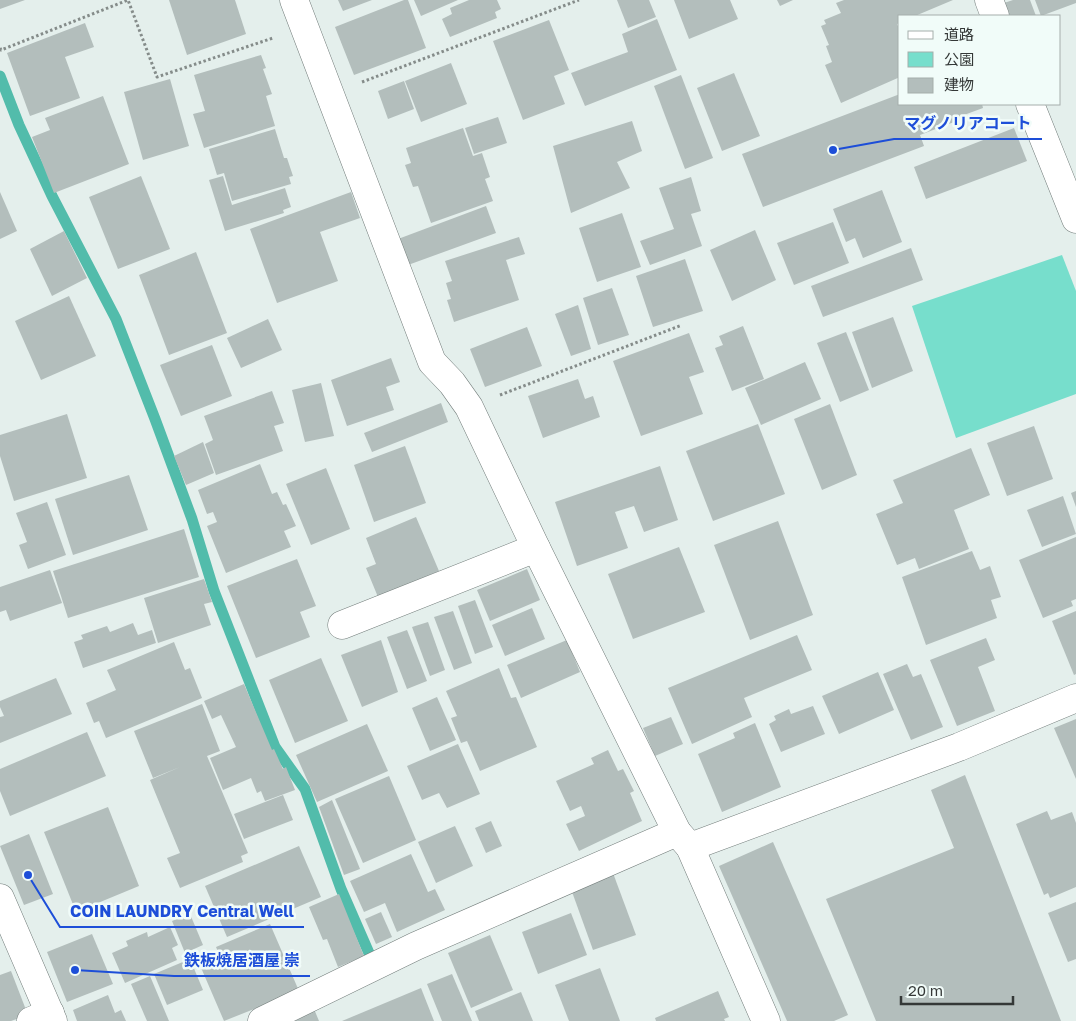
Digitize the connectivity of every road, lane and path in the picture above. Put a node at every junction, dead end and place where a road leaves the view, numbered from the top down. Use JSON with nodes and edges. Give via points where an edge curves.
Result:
{"nodes":[{"id":1,"x":294,"y":0,"type":"edge"},
{"id":2,"x":579,"y":0,"type":"edge"},
{"id":3,"x":989,"y":0,"type":"edge"},
{"id":4,"x":995,"y":15,"type":"edge"},
{"id":5,"x":304,"y":27,"type":"junction"},
{"id":6,"x":0,"y":48,"type":"edge"},
{"id":7,"x":331,"y":94,"type":"junction"},
{"id":8,"x":1030,"y":105,"type":"edge"},
{"id":9,"x":1076,"y":218,"type":"edge"},
{"id":10,"x":682,"y":325,"type":"dead end"},
{"id":11,"x":469,"y":407,"type":"junction"},
{"id":12,"x":536,"y":548,"type":"junction"},
{"id":13,"x":342,"y":625,"type":"dead end"},
{"id":14,"x":1076,"y":698,"type":"edge"},
{"id":15,"x":683,"y":840,"type":"junction"},
{"id":16,"x":0,"y":898,"type":"edge"},
{"id":17,"x":44,"y":1018,"type":"edge"},
{"id":18,"x":262,"y":1021,"type":"edge"},
{"id":19,"x":766,"y":1021,"type":"edge"}],
"edges":[{"from":1,"to":5,"type":"street"},
{"from":2,"to":7,"type":"path"},
{"from":3,"to":4,"type":"street"},
{"from":5,"to":6,"type":"path","via":[[157,77],[128,0]]},
{"from":5,"to":7,"type":"street"},
{"from":7,"to":11,"type":"street","via":[[432,362]]},
{"from":8,"to":9,"type":"street"},
{"from":10,"to":11,"type":"path"},
{"from":11,"to":12,"type":"street"},
{"from":12,"to":13,"type":"street"},
{"from":12,"to":15,"type":"street"},
{"from":14,"to":15,"type":"street","via":[[959,747]]},
{"from":15,"to":18,"type":"street","via":[[416,946]]},
{"from":15,"to":19,"type":"street"},
{"from":16,"to":17,"type":"street"}]}
